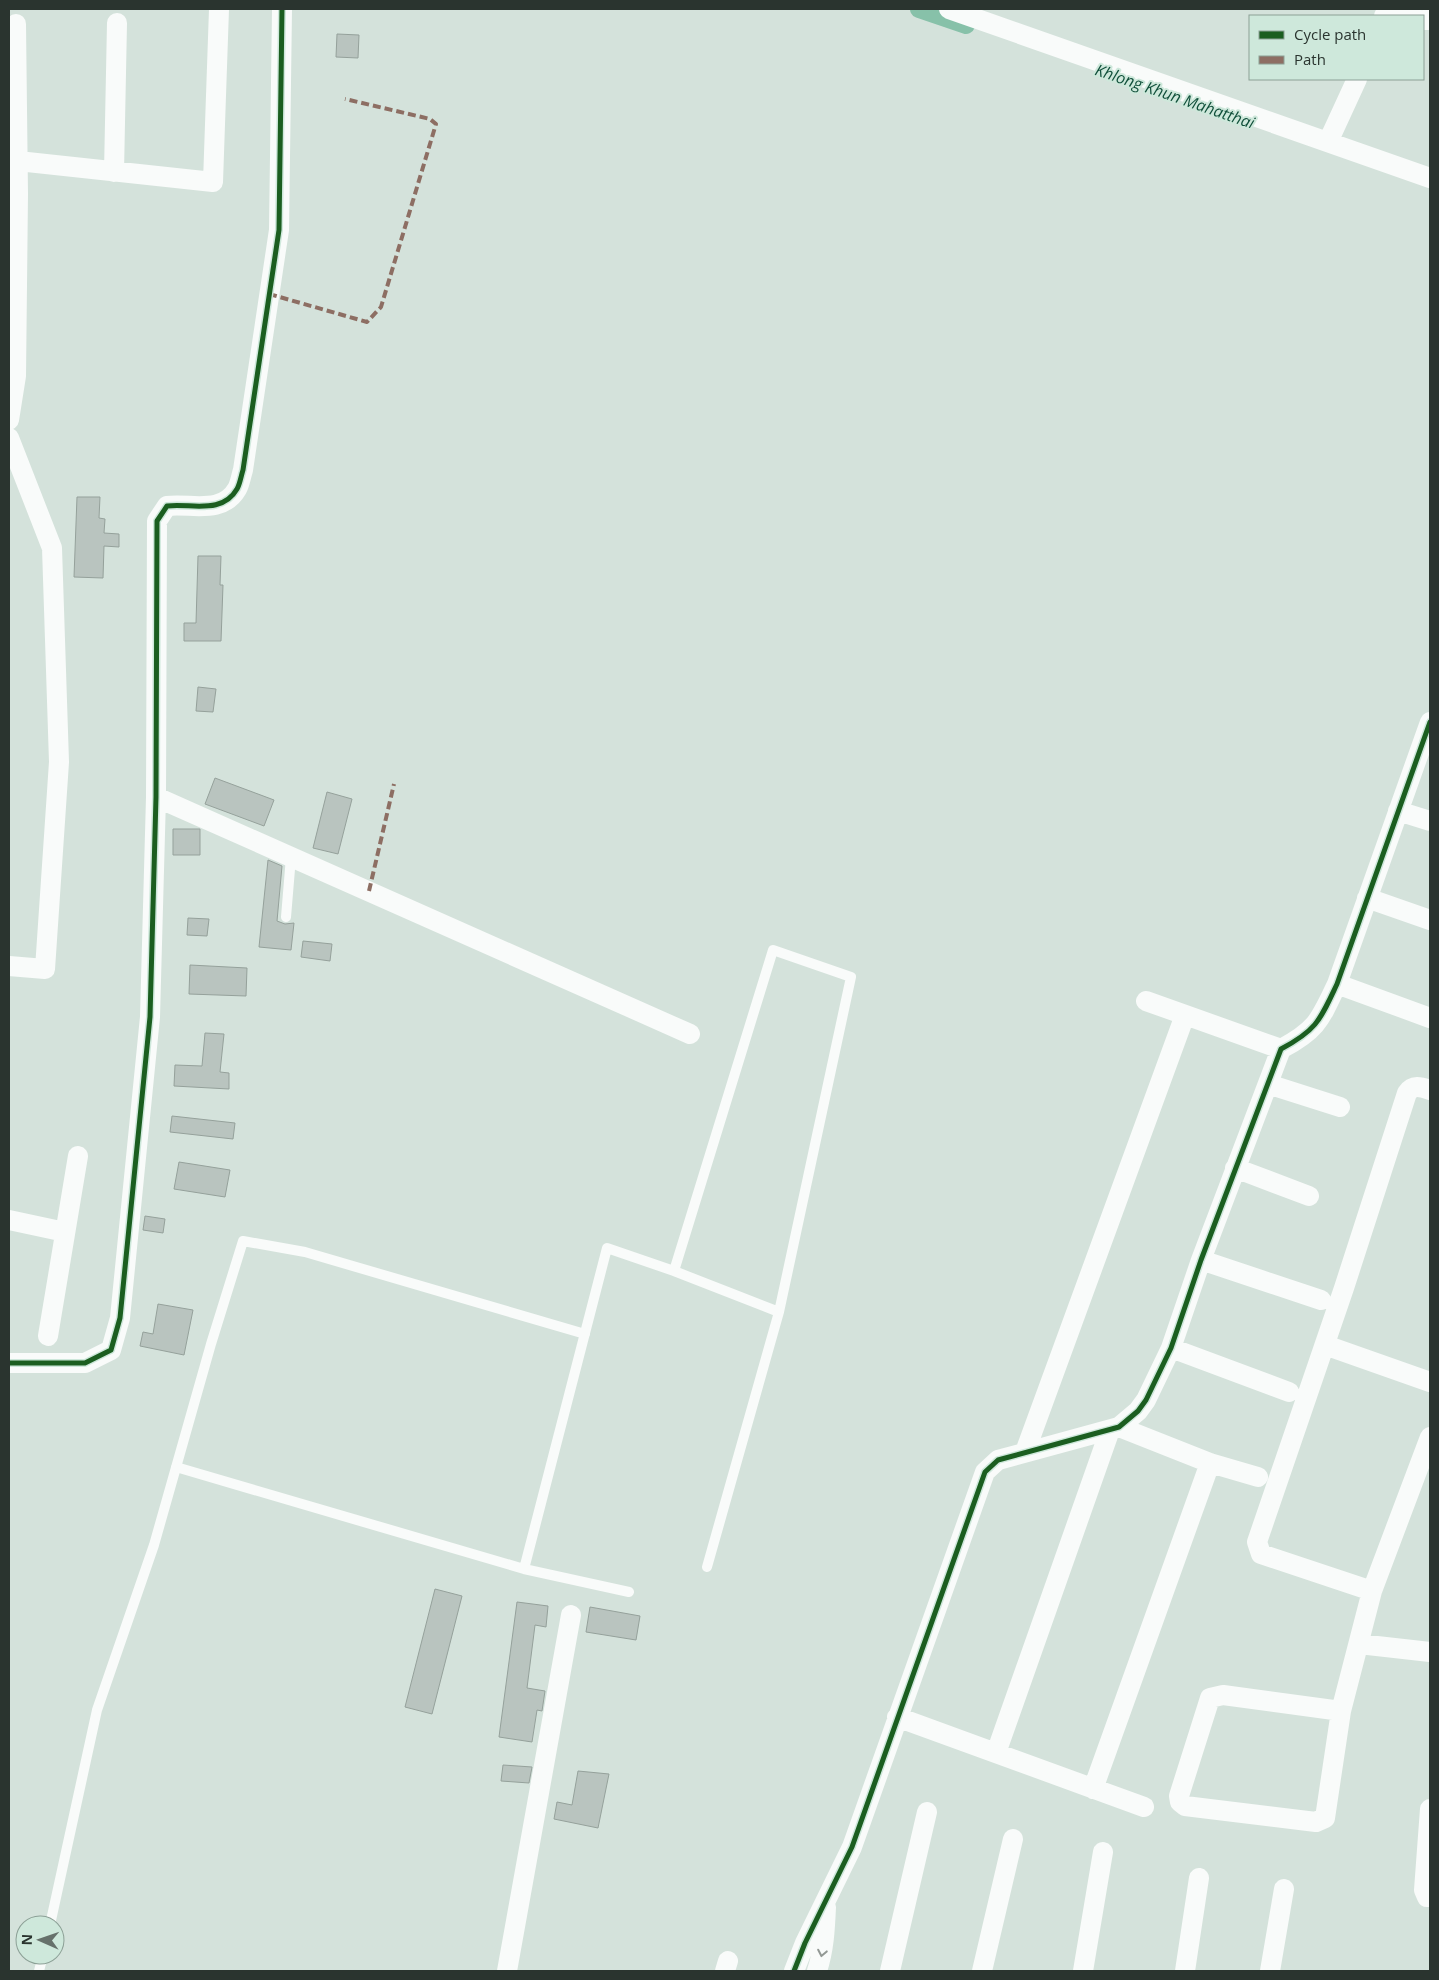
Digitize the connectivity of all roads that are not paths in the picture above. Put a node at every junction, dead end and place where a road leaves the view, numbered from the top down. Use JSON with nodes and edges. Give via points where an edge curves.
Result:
{"nodes":[{"id":1,"x":219,"y":9,"type":"edge"},
{"id":2,"x":282,"y":9,"type":"edge"},
{"id":3,"x":949,"y":9,"type":"edge"},
{"id":4,"x":117,"y":23,"type":"dead end"},
{"id":5,"x":16,"y":24,"type":"dead end"},
{"id":6,"x":1356,"y":80,"type":"edge"},
{"id":7,"x":1328,"y":142,"type":"junction"},
{"id":8,"x":15,"y":150,"type":"edge"},
{"id":9,"x":114,"y":172,"type":"junction"},
{"id":10,"x":1430,"y":178,"type":"edge"},
{"id":11,"x":13,"y":245,"type":"edge"},
{"id":12,"x":12,"y":338,"type":"edge"},
{"id":13,"x":9,"y":420,"type":"edge"},
{"id":14,"x":9,"y":438,"type":"edge"},
{"id":15,"x":1430,"y":722,"type":"edge"},
{"id":16,"x":156,"y":797,"type":"junction"},
{"id":17,"x":1398,"y":810,"type":"junction"},
{"id":18,"x":1430,"y":821,"type":"edge"},
{"id":19,"x":291,"y":857,"type":"junction"},
{"id":20,"x":1367,"y":898,"type":"junction"},
{"id":21,"x":286,"y":917,"type":"dead end"},
{"id":22,"x":1430,"y":920,"type":"edge"},
{"id":23,"x":9,"y":966,"type":"edge"},
{"id":24,"x":1337,"y":984,"type":"junction"},
{"id":25,"x":1146,"y":1001,"type":"dead end"},
{"id":26,"x":1185,"y":1015,"type":"junction"},
{"id":27,"x":1430,"y":1018,"type":"edge"},
{"id":28,"x":690,"y":1034,"type":"dead end"},
{"id":29,"x":1281,"y":1049,"type":"junction"},
{"id":30,"x":1268,"y":1084,"type":"junction"},
{"id":31,"x":1430,"y":1090,"type":"edge"},
{"id":32,"x":1340,"y":1107,"type":"dead end"},
{"id":33,"x":78,"y":1156,"type":"dead end"},
{"id":34,"x":1236,"y":1168,"type":"junction"},
{"id":35,"x":1309,"y":1196,"type":"dead end"},
{"id":36,"x":9,"y":1220,"type":"edge"},
{"id":37,"x":65,"y":1232,"type":"junction"},
{"id":38,"x":1201,"y":1260,"type":"junction"},
{"id":39,"x":674,"y":1271,"type":"junction"},
{"id":40,"x":1321,"y":1300,"type":"dead end"},
{"id":41,"x":780,"y":1312,"type":"junction"},
{"id":42,"x":585,"y":1334,"type":"junction"},
{"id":43,"x":48,"y":1336,"type":"dead end"},
{"id":44,"x":1325,"y":1345,"type":"junction"},
{"id":45,"x":1171,"y":1348,"type":"junction"},
{"id":46,"x":9,"y":1363,"type":"edge"},
{"id":47,"x":1430,"y":1382,"type":"edge"},
{"id":48,"x":1289,"y":1392,"type":"dead end"},
{"id":49,"x":1114,"y":1429,"type":"junction"},
{"id":50,"x":1430,"y":1437,"type":"edge"},
{"id":51,"x":1025,"y":1452,"type":"junction"},
{"id":52,"x":1210,"y":1463,"type":"junction"},
{"id":53,"x":176,"y":1467,"type":"junction"},
{"id":54,"x":1258,"y":1478,"type":"dead end"},
{"id":55,"x":707,"y":1566,"type":"dead end"},
{"id":56,"x":524,"y":1569,"type":"junction"},
{"id":57,"x":1372,"y":1591,"type":"junction"},
{"id":58,"x":629,"y":1592,"type":"dead end"},
{"id":59,"x":571,"y":1615,"type":"dead end"},
{"id":60,"x":1360,"y":1644,"type":"junction"},
{"id":61,"x":1430,"y":1652,"type":"edge"},
{"id":62,"x":1341,"y":1711,"type":"junction"},
{"id":63,"x":897,"y":1717,"type":"junction"},
{"id":64,"x":996,"y":1753,"type":"junction"},
{"id":65,"x":1093,"y":1789,"type":"junction"},
{"id":66,"x":1144,"y":1807,"type":"dead end"},
{"id":67,"x":1430,"y":1810,"type":"edge"},
{"id":68,"x":927,"y":1812,"type":"dead end"},
{"id":69,"x":1013,"y":1839,"type":"dead end"},
{"id":70,"x":1104,"y":1852,"type":"dead end"},
{"id":71,"x":1199,"y":1878,"type":"dead end"},
{"id":72,"x":1284,"y":1889,"type":"dead end"},
{"id":73,"x":1430,"y":1897,"type":"edge"},
{"id":74,"x":826,"y":1900,"type":"junction"},
{"id":75,"x":52,"y":1915,"type":"edge"},
{"id":76,"x":508,"y":1971,"type":"edge"},
{"id":77,"x":794,"y":1971,"type":"edge"},
{"id":78,"x":817,"y":1971,"type":"edge"},
{"id":79,"x":890,"y":1971,"type":"edge"},
{"id":80,"x":982,"y":1971,"type":"edge"},
{"id":81,"x":1083,"y":1971,"type":"edge"},
{"id":82,"x":1185,"y":1971,"type":"edge"},
{"id":83,"x":1270,"y":1971,"type":"edge"}],
"edges":[{"from":1,"to":9,"type":"street","via":[[213,182]]},
{"from":2,"to":16,"type":"street","via":[[278,230],[243,470],[237,489],[227,501],[210,507],[166,506],[157,521]]},
{"from":3,"to":7,"type":"street"},
{"from":4,"to":9,"type":"street"},
{"from":5,"to":8,"type":"street"},
{"from":6,"to":7,"type":"street"},
{"from":7,"to":10,"type":"street"},
{"from":8,"to":9,"type":"street"},
{"from":8,"to":11,"type":"street"},
{"from":11,"to":12,"type":"street"},
{"from":12,"to":13,"type":"street","via":[[16,376]]},
{"from":14,"to":23,"type":"street","via":[[52,548],[59,762],[44,969]]},
{"from":15,"to":17,"type":"street"},
{"from":16,"to":19,"type":"street"},
{"from":16,"to":46,"type":"street","via":[[150,1017],[120,1318],[111,1350],[85,1363]]},
{"from":17,"to":18,"type":"street"},
{"from":17,"to":20,"type":"street"},
{"from":19,"to":21,"type":"lane"},
{"from":19,"to":28,"type":"street"},
{"from":20,"to":22,"type":"street"},
{"from":20,"to":24,"type":"street"},
{"from":24,"to":27,"type":"street"},
{"from":24,"to":29,"type":"street","via":[[1312,1028],[1302,1038]]},
{"from":25,"to":26,"type":"street"},
{"from":26,"to":29,"type":"street"},
{"from":26,"to":51,"type":"street"},
{"from":29,"to":30,"type":"street"},
{"from":30,"to":32,"type":"street"},
{"from":30,"to":34,"type":"street"},
{"from":31,"to":44,"type":"street","via":[[1414,1087],[1407,1093]]},
{"from":33,"to":37,"type":"street"},
{"from":34,"to":35,"type":"street"},
{"from":34,"to":38,"type":"street"},
{"from":36,"to":37,"type":"street"},
{"from":37,"to":43,"type":"street"},
{"from":38,"to":40,"type":"street"},
{"from":38,"to":45,"type":"street"},
{"from":39,"to":41,"type":"lane"},
{"from":39,"to":41,"type":"lane","via":[[773,950],[851,977]]},
{"from":39,"to":42,"type":"lane","via":[[607,1248]]},
{"from":41,"to":55,"type":"lane"},
{"from":42,"to":53,"type":"lane","via":[[305,1252],[243,1241]]},
{"from":42,"to":56,"type":"lane"},
{"from":44,"to":47,"type":"street"},
{"from":44,"to":57,"type":"street","via":[[1257,1542],[1261,1554]]},
{"from":45,"to":48,"type":"street"},
{"from":45,"to":49,"type":"street","via":[[1146,1400],[1138,1411]]},
{"from":49,"to":51,"type":"street"},
{"from":49,"to":52,"type":"street"},
{"from":49,"to":64,"type":"street"},
{"from":50,"to":57,"type":"street"},
{"from":51,"to":63,"type":"street","via":[[998,1460],[985,1472]]},
{"from":52,"to":54,"type":"street"},
{"from":52,"to":65,"type":"street"},
{"from":53,"to":56,"type":"lane"},
{"from":53,"to":75,"type":"lane","via":[[154,1545],[97,1710]]},
{"from":56,"to":58,"type":"lane"},
{"from":57,"to":60,"type":"street"},
{"from":59,"to":76,"type":"street"},
{"from":60,"to":61,"type":"street"},
{"from":60,"to":62,"type":"street"},
{"from":62,"to":62,"type":"street","via":[[1223,1695],[1210,1698],[1179,1796],[1180,1802],[1185,1806],[1320,1821],[1326,1815]]},
{"from":63,"to":64,"type":"street"},
{"from":63,"to":74,"type":"street","via":[[852,1847]]},
{"from":64,"to":65,"type":"street"},
{"from":65,"to":66,"type":"street"},
{"from":67,"to":73,"type":"street","via":[[1424,1890]]},
{"from":68,"to":79,"type":"street"},
{"from":69,"to":80,"type":"street"},
{"from":70,"to":81,"type":"street"},
{"from":71,"to":82,"type":"street"},
{"from":72,"to":83,"type":"street"},
{"from":74,"to":77,"type":"street"},
{"from":74,"to":78,"type":"street","one_way":true,"via":[[822,1958]]}]}
